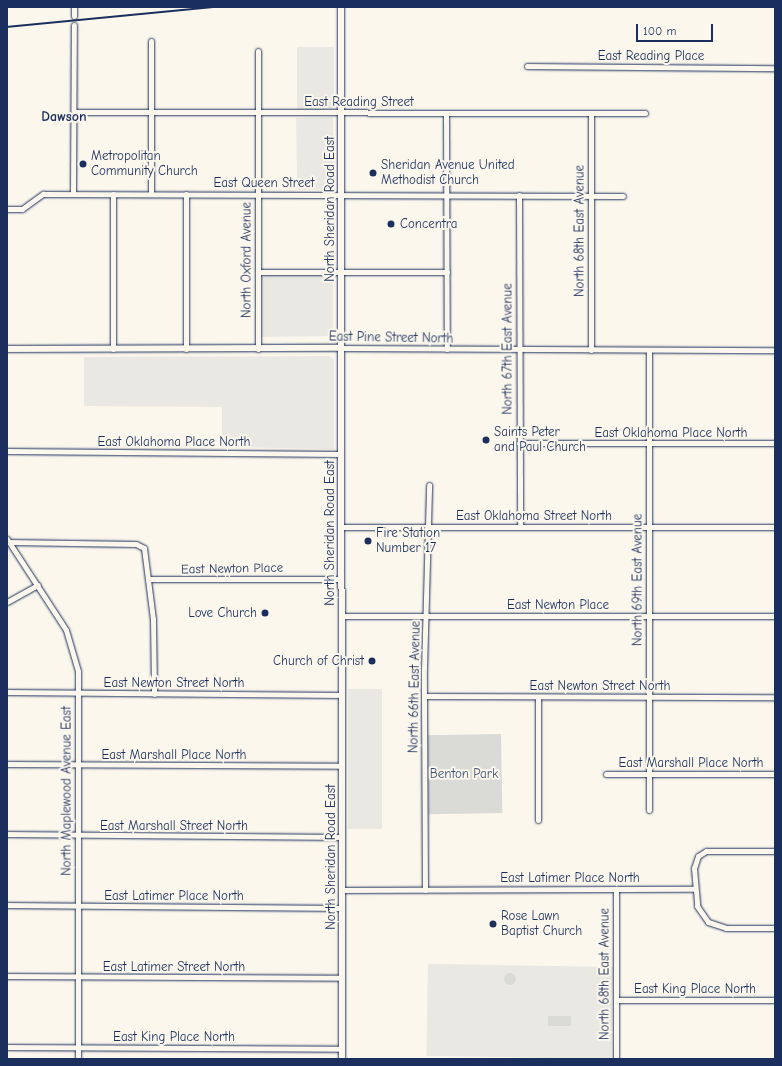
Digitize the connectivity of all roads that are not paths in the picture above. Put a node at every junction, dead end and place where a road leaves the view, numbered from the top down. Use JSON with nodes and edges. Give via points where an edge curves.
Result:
{"nodes":[{"id":1,"x":74,"y":7,"type":"edge"},
{"id":2,"x":341,"y":7,"type":"edge"},
{"id":3,"x":74,"y":16,"type":"dead end"},
{"id":4,"x":74,"y":25,"type":"dead end"},
{"id":5,"x":151,"y":41,"type":"dead end"},
{"id":6,"x":258,"y":51,"type":"dead end"},
{"id":7,"x":527,"y":66,"type":"dead end"},
{"id":8,"x":775,"y":68,"type":"edge"},
{"id":9,"x":74,"y":112,"type":"junction"},
{"id":10,"x":341,"y":112,"type":"junction"},
{"id":11,"x":151,"y":113,"type":"junction"},
{"id":12,"x":258,"y":113,"type":"junction"},
{"id":13,"x":446,"y":113,"type":"junction"},
{"id":14,"x":591,"y":113,"type":"junction"},
{"id":15,"x":645,"y":113,"type":"dead end"},
{"id":16,"x":73,"y":194,"type":"junction"},
{"id":17,"x":114,"y":194,"type":"junction"},
{"id":18,"x":151,"y":194,"type":"junction"},
{"id":19,"x":186,"y":194,"type":"junction"},
{"id":20,"x":258,"y":194,"type":"junction"},
{"id":21,"x":341,"y":194,"type":"junction"},
{"id":22,"x":446,"y":195,"type":"junction"},
{"id":23,"x":519,"y":195,"type":"junction"},
{"id":24,"x":591,"y":195,"type":"junction"},
{"id":25,"x":623,"y":196,"type":"dead end"},
{"id":26,"x":7,"y":209,"type":"edge"},
{"id":27,"x":258,"y":272,"type":"junction"},
{"id":28,"x":342,"y":272,"type":"junction"},
{"id":29,"x":447,"y":272,"type":"junction"},
{"id":30,"x":342,"y":348,"type":"junction"},
{"id":31,"x":7,"y":349,"type":"edge"},
{"id":32,"x":113,"y":349,"type":"junction"},
{"id":33,"x":186,"y":349,"type":"junction"},
{"id":34,"x":258,"y":349,"type":"junction"},
{"id":35,"x":447,"y":350,"type":"junction"},
{"id":36,"x":519,"y":350,"type":"junction"},
{"id":37,"x":592,"y":350,"type":"junction"},
{"id":38,"x":649,"y":350,"type":"junction"},
{"id":39,"x":775,"y":350,"type":"edge"},
{"id":40,"x":519,"y":443,"type":"junction"},
{"id":41,"x":649,"y":444,"type":"junction"},
{"id":42,"x":775,"y":444,"type":"edge"},
{"id":43,"x":7,"y":451,"type":"edge"},
{"id":44,"x":341,"y":454,"type":"junction"},
{"id":45,"x":429,"y":485,"type":"dead end"},
{"id":46,"x":341,"y":527,"type":"junction"},
{"id":47,"x":428,"y":527,"type":"junction"},
{"id":48,"x":520,"y":527,"type":"junction"},
{"id":49,"x":649,"y":527,"type":"junction"},
{"id":50,"x":775,"y":527,"type":"edge"},
{"id":51,"x":8,"y":541,"type":"edge"},
{"id":52,"x":148,"y":579,"type":"junction"},
{"id":53,"x":342,"y":579,"type":"junction"},
{"id":54,"x":38,"y":585,"type":"junction"},
{"id":55,"x":7,"y":602,"type":"edge"},
{"id":56,"x":342,"y":616,"type":"junction"},
{"id":57,"x":427,"y":616,"type":"junction"},
{"id":58,"x":649,"y":616,"type":"junction"},
{"id":59,"x":775,"y":616,"type":"edge"},
{"id":60,"x":7,"y":692,"type":"edge"},
{"id":61,"x":79,"y":694,"type":"junction"},
{"id":62,"x":154,"y":694,"type":"junction"},
{"id":63,"x":342,"y":695,"type":"junction"},
{"id":64,"x":424,"y":696,"type":"junction"},
{"id":65,"x":538,"y":697,"type":"junction"},
{"id":66,"x":649,"y":697,"type":"junction"},
{"id":67,"x":775,"y":697,"type":"edge"},
{"id":68,"x":7,"y":764,"type":"edge"},
{"id":69,"x":78,"y":766,"type":"junction"},
{"id":70,"x":342,"y":766,"type":"junction"},
{"id":71,"x":606,"y":774,"type":"dead end"},
{"id":72,"x":649,"y":774,"type":"junction"},
{"id":73,"x":775,"y":774,"type":"edge"},
{"id":74,"x":649,"y":810,"type":"dead end"},
{"id":75,"x":538,"y":820,"type":"dead end"},
{"id":76,"x":7,"y":834,"type":"edge"},
{"id":77,"x":78,"y":836,"type":"junction"},
{"id":78,"x":342,"y":837,"type":"junction"},
{"id":79,"x":775,"y":851,"type":"edge"},
{"id":80,"x":616,"y":889,"type":"junction"},
{"id":81,"x":694,"y":889,"type":"junction"},
{"id":82,"x":342,"y":890,"type":"junction"},
{"id":83,"x":425,"y":890,"type":"junction"},
{"id":84,"x":7,"y":905,"type":"edge"},
{"id":85,"x":78,"y":907,"type":"junction"},
{"id":86,"x":342,"y":908,"type":"junction"},
{"id":87,"x":775,"y":928,"type":"edge"},
{"id":88,"x":7,"y":976,"type":"edge"},
{"id":89,"x":78,"y":977,"type":"junction"},
{"id":90,"x":342,"y":978,"type":"junction"},
{"id":91,"x":616,"y":1000,"type":"junction"},
{"id":92,"x":775,"y":1000,"type":"edge"},
{"id":93,"x":7,"y":1047,"type":"edge"},
{"id":94,"x":78,"y":1048,"type":"junction"},
{"id":95,"x":342,"y":1049,"type":"junction"},
{"id":96,"x":78,"y":1059,"type":"edge"},
{"id":97,"x":342,"y":1059,"type":"edge"},
{"id":98,"x":616,"y":1059,"type":"edge"}],
"edges":[{"from":1,"to":3,"type":"street"},
{"from":2,"to":10,"type":"main road","name":"North Sheridan Road East"},
{"from":4,"to":9,"type":"street"},
{"from":5,"to":11,"type":"street"},
{"from":6,"to":12,"type":"street","name":"North Oxford Avenue"},
{"from":7,"to":8,"type":"street","name":"East Reading Place"},
{"from":9,"to":11,"type":"street","name":"East Reading Street"},
{"from":9,"to":16,"type":"street"},
{"from":10,"to":12,"type":"street","name":"East Reading Street"},
{"from":10,"to":13,"type":"street","name":"East Reading Street"},
{"from":10,"to":21,"type":"main road","name":"North Sheridan Road East"},
{"from":11,"to":12,"type":"street","name":"East Reading Street"},
{"from":11,"to":18,"type":"street"},
{"from":12,"to":20,"type":"street","name":"North Oxford Avenue"},
{"from":13,"to":14,"type":"street","name":"East Reading Street"},
{"from":13,"to":22,"type":"street"},
{"from":14,"to":15,"type":"street","name":"East Reading Street"},
{"from":14,"to":24,"type":"street","name":"North 68th East Avenue"},
{"from":16,"to":17,"type":"street","name":"East Queen Street"},
{"from":16,"to":26,"type":"street","name":"East Queen Street","via":[[41,194],[22,209]]},
{"from":17,"to":18,"type":"street","name":"East Queen Street"},
{"from":17,"to":32,"type":"street"},
{"from":18,"to":19,"type":"street","name":"East Queen Street"},
{"from":19,"to":20,"type":"street","name":"East Queen Street"},
{"from":19,"to":33,"type":"street"},
{"from":20,"to":21,"type":"street","name":"East Queen Street"},
{"from":20,"to":27,"type":"street","name":"North Oxford Avenue"},
{"from":21,"to":22,"type":"street","name":"East Queen Street"},
{"from":21,"to":28,"type":"main road","name":"North Sheridan Road East"},
{"from":22,"to":23,"type":"street","name":"East Queen Street"},
{"from":22,"to":29,"type":"street"},
{"from":23,"to":24,"type":"street","name":"East Queen Street"},
{"from":23,"to":36,"type":"street","name":"North 67th East Avenue"},
{"from":24,"to":25,"type":"street","name":"East Queen Street"},
{"from":24,"to":37,"type":"street","name":"North 68th East Avenue"},
{"from":27,"to":28,"type":"street"},
{"from":27,"to":34,"type":"street","name":"North Oxford Avenue"},
{"from":28,"to":29,"type":"street"},
{"from":28,"to":30,"type":"main road","name":"North Sheridan Road East"},
{"from":29,"to":35,"type":"street"},
{"from":30,"to":34,"type":"main road","name":"East Pine Street North"},
{"from":30,"to":35,"type":"street","name":"East Pine Street North"},
{"from":30,"to":44,"type":"main road","name":"North Sheridan Road East"},
{"from":31,"to":32,"type":"main road","name":"East Pine Street North"},
{"from":32,"to":33,"type":"main road","name":"East Pine Street North"},
{"from":33,"to":34,"type":"main road","name":"East Pine Street North"},
{"from":35,"to":36,"type":"street","name":"East Pine Street North"},
{"from":36,"to":37,"type":"street","name":"East Pine Street North"},
{"from":36,"to":40,"type":"street","name":"North 67th East Avenue"},
{"from":37,"to":38,"type":"street","name":"East Pine Street North"},
{"from":38,"to":39,"type":"street","name":"East Pine Street North"},
{"from":38,"to":41,"type":"street","name":"North 69th East Avenue"},
{"from":40,"to":41,"type":"street","name":"East Oklahoma Place North"},
{"from":40,"to":48,"type":"street","name":"North 67th East Avenue"},
{"from":41,"to":42,"type":"street","name":"East Oklahoma Place North"},
{"from":41,"to":49,"type":"street","name":"North 69th East Avenue"},
{"from":43,"to":44,"type":"street","name":"East Oklahoma Place North"},
{"from":44,"to":46,"type":"main road","name":"North Sheridan Road East"},
{"from":45,"to":47,"type":"street","name":"North 66th East Avenue"},
{"from":46,"to":47,"type":"street","name":"East Oklahoma Street North"},
{"from":46,"to":53,"type":"main road","name":"North Sheridan Road East"},
{"from":47,"to":48,"type":"street","name":"East Oklahoma Street North"},
{"from":47,"to":57,"type":"street","name":"North 66th East Avenue"},
{"from":48,"to":49,"type":"street","name":"East Oklahoma Street North"},
{"from":49,"to":50,"type":"street","name":"East Oklahoma Street North"},
{"from":49,"to":58,"type":"street","name":"North 69th East Avenue"},
{"from":51,"to":52,"type":"street","via":[[136,544],[147,555]]},
{"from":51,"to":54,"type":"street","name":"North Maplewood Avenue East"},
{"from":52,"to":53,"type":"street","name":"East Newton Place"},
{"from":52,"to":62,"type":"street","via":[[154,628]]},
{"from":53,"to":56,"type":"main road","name":"North Sheridan Road East"},
{"from":54,"to":55,"type":"street"},
{"from":54,"to":61,"type":"street","name":"North Maplewood Avenue East","via":[[73,645]]},
{"from":56,"to":57,"type":"street","name":"East Newton Place"},
{"from":56,"to":63,"type":"main road","name":"North Sheridan Road East"},
{"from":57,"to":58,"type":"street","name":"East Newton Place"},
{"from":57,"to":64,"type":"street","name":"North 66th East Avenue"},
{"from":58,"to":59,"type":"street","name":"East Newton Place"},
{"from":58,"to":66,"type":"street","name":"North 69th East Avenue"},
{"from":60,"to":61,"type":"street","name":"East Newton Street North"},
{"from":61,"to":62,"type":"street","name":"East Newton Street North"},
{"from":61,"to":69,"type":"street","name":"North Maplewood Avenue East"},
{"from":62,"to":63,"type":"street","name":"East Newton Street North"},
{"from":63,"to":70,"type":"main road","name":"North Sheridan Road East"},
{"from":64,"to":65,"type":"street","name":"East Newton Street North"},
{"from":64,"to":83,"type":"street","name":"North 66th East Avenue"},
{"from":65,"to":66,"type":"street","name":"East Newton Street North"},
{"from":65,"to":75,"type":"street"},
{"from":66,"to":67,"type":"street","name":"East Newton Street North"},
{"from":66,"to":72,"type":"street","name":"North 69th East Avenue"},
{"from":68,"to":69,"type":"street","name":"East Marshall Place North"},
{"from":69,"to":70,"type":"street","name":"East Marshall Place North"},
{"from":69,"to":77,"type":"street","name":"North Maplewood Avenue East"},
{"from":70,"to":78,"type":"main road","name":"North Sheridan Road East"},
{"from":71,"to":72,"type":"street","name":"East Marshall Place North"},
{"from":72,"to":73,"type":"street","name":"East Marshall Place North"},
{"from":72,"to":74,"type":"street","name":"North 69th East Avenue"},
{"from":76,"to":77,"type":"street","name":"East Marshall Street North"},
{"from":77,"to":78,"type":"street","name":"East Marshall Street North"},
{"from":77,"to":85,"type":"street","name":"North Maplewood Avenue East"},
{"from":78,"to":82,"type":"main road","name":"North Sheridan Road East"},
{"from":79,"to":81,"type":"street","via":[[706,851],[694,864]]},
{"from":80,"to":81,"type":"street","name":"East Latimer Place North"},
{"from":80,"to":83,"type":"street","name":"East Latimer Place North"},
{"from":80,"to":91,"type":"street","name":"North 68th East Avenue"},
{"from":81,"to":87,"type":"street","via":[[697,906],[708,922],[726,928]]},
{"from":82,"to":83,"type":"street","name":"East Latimer Place North"},
{"from":82,"to":86,"type":"main road","name":"North Sheridan Road East"},
{"from":84,"to":85,"type":"street","name":"East Latimer Place North"},
{"from":85,"to":86,"type":"street","name":"East Latimer Place North"},
{"from":85,"to":89,"type":"street","name":"North Maplewood Avenue East"},
{"from":86,"to":90,"type":"main road","name":"North Sheridan Road East"},
{"from":88,"to":89,"type":"street","name":"East Latimer Street North"},
{"from":89,"to":90,"type":"street","name":"East Latimer Street North"},
{"from":89,"to":94,"type":"street","name":"North Maplewood Avenue East"},
{"from":90,"to":95,"type":"main road","name":"North Sheridan Road East"},
{"from":91,"to":92,"type":"street","name":"East King Place North"},
{"from":91,"to":98,"type":"street","name":"North 68th East Avenue"},
{"from":93,"to":94,"type":"street","name":"East King Place North"},
{"from":94,"to":95,"type":"street","name":"East King Place North"},
{"from":94,"to":96,"type":"street","name":"North Maplewood Avenue East"},
{"from":95,"to":97,"type":"main road","name":"North Sheridan Road East"}]}
